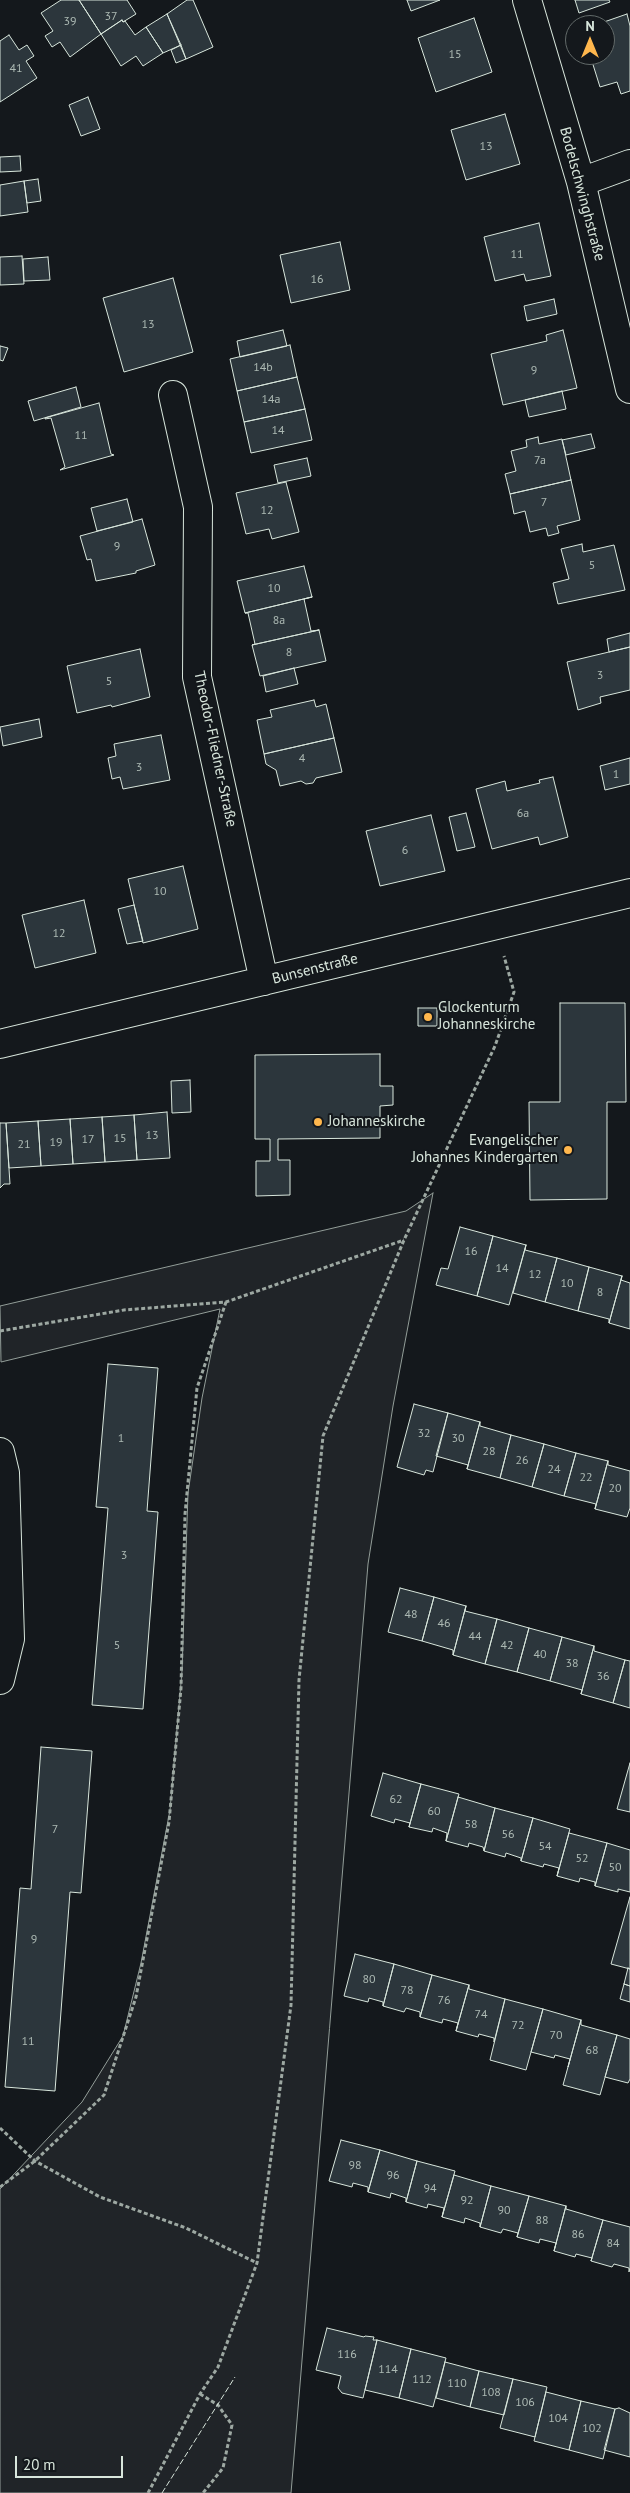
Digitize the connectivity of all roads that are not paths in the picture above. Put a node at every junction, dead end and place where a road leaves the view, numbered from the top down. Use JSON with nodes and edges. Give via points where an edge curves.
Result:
{"nodes":[{"id":1,"x":527,"y":0,"type":"edge"},
{"id":2,"x":630,"y":164,"type":"edge"},
{"id":3,"x":580,"y":182,"type":"junction"},
{"id":4,"x":630,"y":389,"type":"edge"},
{"id":5,"x":173,"y":396,"type":"dead end"},
{"id":6,"x":630,"y":893,"type":"edge"},
{"id":7,"x":264,"y":982,"type":"junction"},
{"id":8,"x":0,"y":1044,"type":"edge"},
{"id":9,"x":0,"y":1452,"type":"edge"},
{"id":10,"x":0,"y":1680,"type":"edge"}],
"edges":[{"from":1,"to":3,"type":"street","name":"Bodelschwinghstraße"},
{"from":2,"to":3,"type":"street"},
{"from":3,"to":4,"type":"street","name":"Bodelschwinghstraße"},
{"from":5,"to":7,"type":"street","name":"Theodor-Fliedner-Straße","via":[[198,507],[197,677]]},
{"from":6,"to":7,"type":"street","name":"Bunsenstraße"},
{"from":7,"to":8,"type":"street","name":"Bunsenstraße"},
{"from":9,"to":10,"type":"street","via":[[6,1473],[10,1639]]}]}
